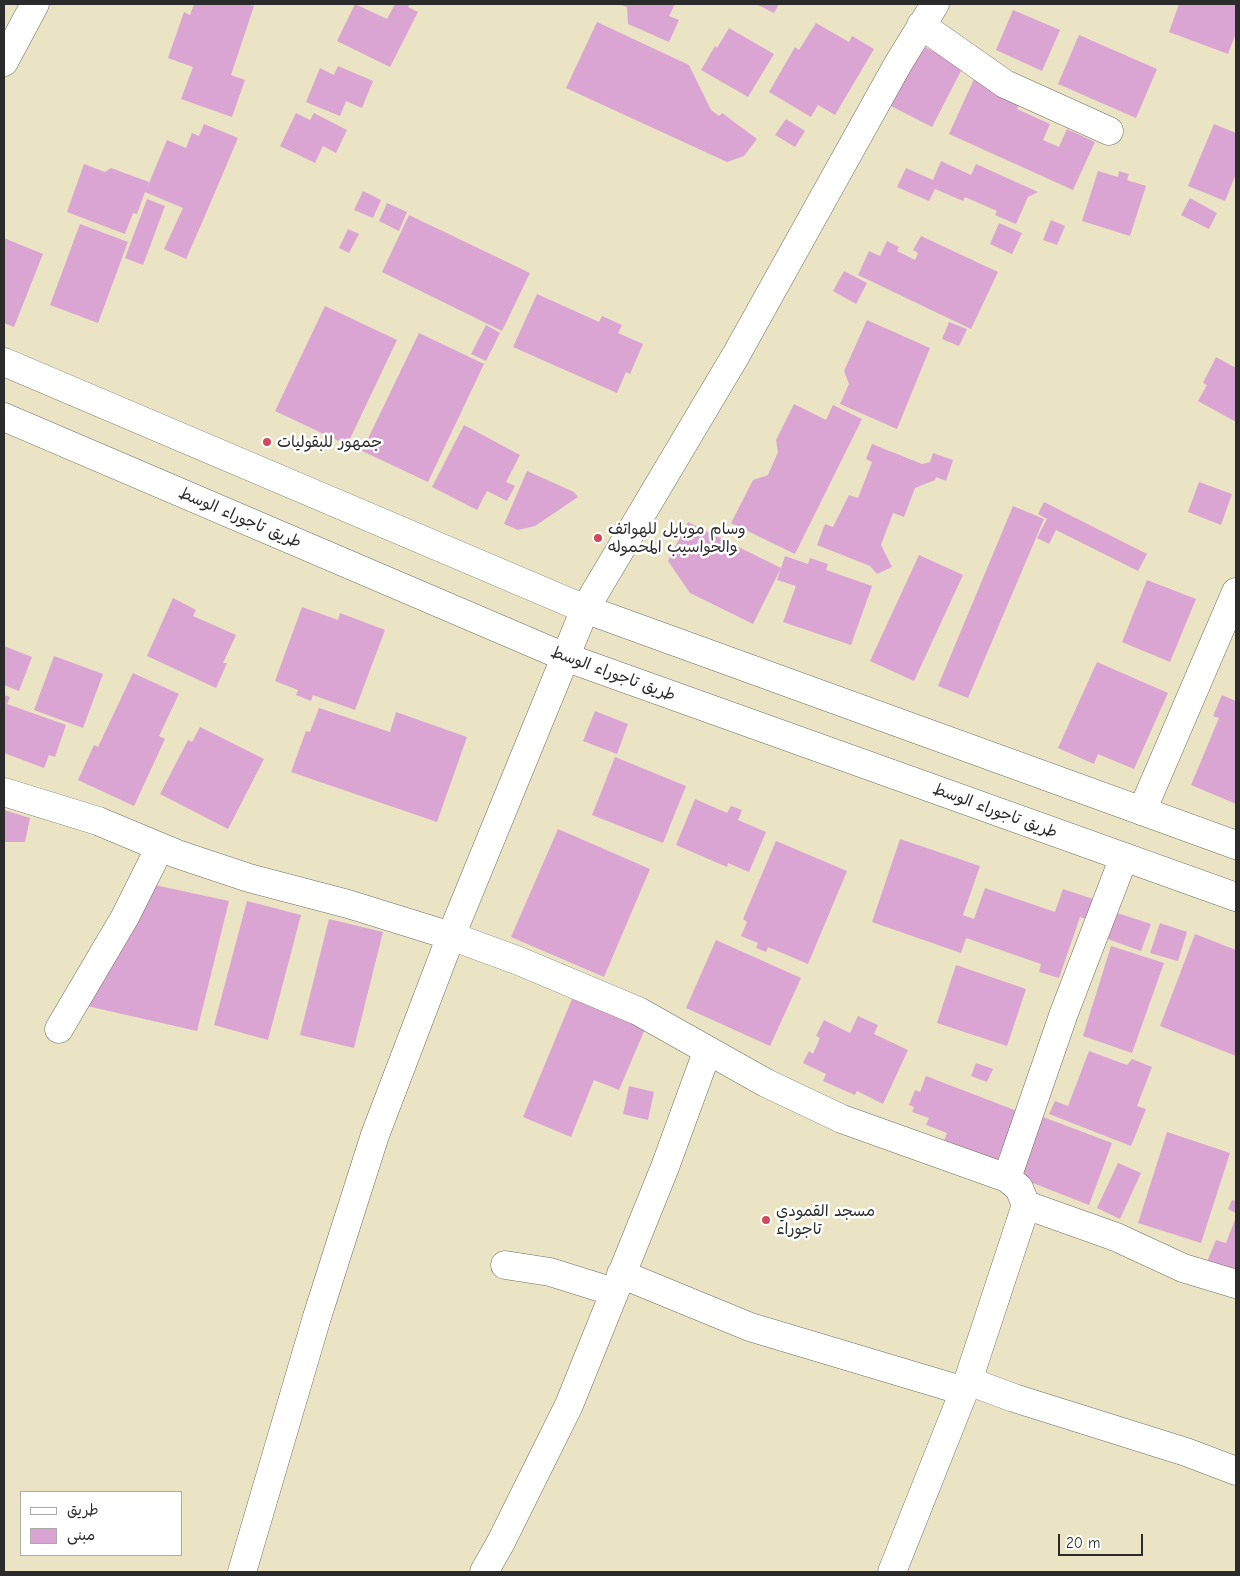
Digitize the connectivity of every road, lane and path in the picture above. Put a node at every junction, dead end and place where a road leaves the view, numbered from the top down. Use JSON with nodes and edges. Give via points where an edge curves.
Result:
{"nodes":[{"id":1,"x":34,"y":4,"type":"edge"},
{"id":2,"x":928,"y":14,"type":"edge"},
{"id":3,"x":4,"y":62,"type":"edge"},
{"id":4,"x":1109,"y":131,"type":"dead end"},
{"id":5,"x":4,"y":362,"type":"edge"},
{"id":6,"x":4,"y":416,"type":"edge"},
{"id":7,"x":1236,"y":592,"type":"edge"},
{"id":8,"x":585,"y":609,"type":"junction"},
{"id":9,"x":565,"y":657,"type":"junction"},
{"id":10,"x":4,"y":792,"type":"edge"},
{"id":11,"x":1142,"y":811,"type":"junction"},
{"id":12,"x":1236,"y":845,"type":"edge"},
{"id":13,"x":160,"y":847,"type":"junction"},
{"id":14,"x":1124,"y":857,"type":"junction"},
{"id":15,"x":1236,"y":898,"type":"edge"},
{"id":16,"x":451,"y":936,"type":"junction"},
{"id":17,"x":59,"y":1029,"type":"dead end"},
{"id":18,"x":707,"y":1052,"type":"junction"},
{"id":19,"x":1007,"y":1178,"type":"junction"},
{"id":20,"x":1026,"y":1205,"type":"junction"},
{"id":21,"x":506,"y":1265,"type":"dead end"},
{"id":22,"x":617,"y":1283,"type":"junction"},
{"id":23,"x":1236,"y":1284,"type":"edge"},
{"id":24,"x":966,"y":1386,"type":"junction"},
{"id":25,"x":1236,"y":1471,"type":"edge"},
{"id":26,"x":242,"y":1572,"type":"edge"},
{"id":27,"x":484,"y":1572,"type":"edge"},
{"id":28,"x":892,"y":1572,"type":"edge"}],
"edges":[{"from":1,"to":3,"type":"street"},
{"from":2,"to":4,"type":"street","via":[[1005,84]]},
{"from":2,"to":8,"type":"street","via":[[736,355]]},
{"from":5,"to":8,"type":"street"},
{"from":6,"to":9,"type":"street","name":"طريق تاجوراء الوسط"},
{"from":7,"to":11,"type":"street"},
{"from":8,"to":9,"type":"street"},
{"from":8,"to":11,"type":"street"},
{"from":9,"to":14,"type":"street","name":"طريق تاجوراء الوسط"},
{"from":9,"to":16,"type":"street"},
{"from":10,"to":13,"type":"street","via":[[98,820]]},
{"from":11,"to":12,"type":"street"},
{"from":13,"to":16,"type":"street","via":[[249,878]]},
{"from":13,"to":17,"type":"street","via":[[125,917]]},
{"from":14,"to":15,"type":"street","name":"طريق تاجوراء الوسط"},
{"from":14,"to":19,"type":"street","via":[[1064,1013]]},
{"from":16,"to":18,"type":"street","via":[[578,984],[638,1011]]},
{"from":16,"to":26,"type":"street","via":[[375,1135],[314,1326]]},
{"from":18,"to":19,"type":"street","via":[[842,1118]]},
{"from":18,"to":22,"type":"street","via":[[665,1167]]},
{"from":19,"to":20,"type":"street","via":[[1018,1188]]},
{"from":20,"to":23,"type":"street","via":[[1116,1237],[1183,1268]]},
{"from":20,"to":24,"type":"street"},
{"from":21,"to":22,"type":"street"},
{"from":22,"to":24,"type":"street","via":[[750,1327]]},
{"from":22,"to":27,"type":"street","via":[[569,1405]]},
{"from":24,"to":25,"type":"street","via":[[1186,1452]]},
{"from":24,"to":28,"type":"street"}]}
